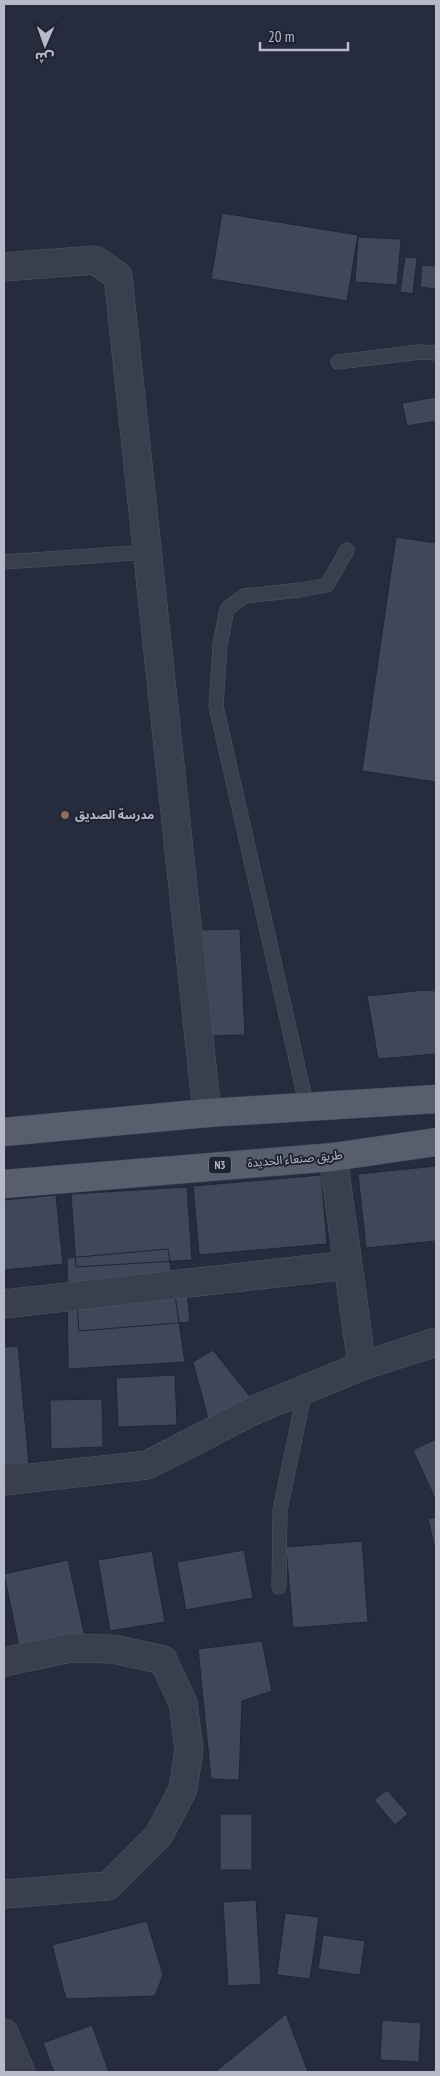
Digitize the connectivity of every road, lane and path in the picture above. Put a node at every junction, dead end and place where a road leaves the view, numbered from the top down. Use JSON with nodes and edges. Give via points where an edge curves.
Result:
{"nodes":[{"id":1,"x":4,"y":267,"type":"edge"},
{"id":2,"x":436,"y":353,"type":"edge"},
{"id":3,"x":338,"y":362,"type":"dead end"},
{"id":4,"x":347,"y":550,"type":"dead end"},
{"id":5,"x":148,"y":552,"type":"junction"},
{"id":6,"x":4,"y":562,"type":"edge"},
{"id":7,"x":436,"y":1099,"type":"edge"},
{"id":8,"x":307,"y":1107,"type":"junction"},
{"id":9,"x":207,"y":1113,"type":"junction"},
{"id":10,"x":4,"y":1132,"type":"edge"},
{"id":11,"x":436,"y":1142,"type":"edge"},
{"id":12,"x":333,"y":1156,"type":"junction"},
{"id":13,"x":4,"y":1184,"type":"edge"},
{"id":14,"x":348,"y":1265,"type":"junction"},
{"id":15,"x":4,"y":1304,"type":"edge"},
{"id":16,"x":436,"y":1342,"type":"edge"},
{"id":17,"x":362,"y":1366,"type":"junction"},
{"id":18,"x":305,"y":1390,"type":"junction"},
{"id":19,"x":4,"y":1482,"type":"edge"},
{"id":20,"x":279,"y":1587,"type":"dead end"},
{"id":21,"x":4,"y":1662,"type":"edge"},
{"id":22,"x":4,"y":1894,"type":"edge"},
{"id":23,"x":4,"y":2033,"type":"edge"},
{"id":24,"x":21,"y":2072,"type":"edge"}],
"edges":[{"from":1,"to":5,"type":"street","via":[[96,260],[118,276]]},
{"from":2,"to":3,"type":"lane"},
{"from":4,"to":8,"type":"lane","via":[[327,585],[244,596],[227,609],[220,645],[216,706]]},
{"from":5,"to":6,"type":"lane"},
{"from":5,"to":9,"type":"street"},
{"from":7,"to":8,"type":"main road"},
{"from":8,"to":9,"type":"main road"},
{"from":9,"to":10,"type":"main road"},
{"from":11,"to":12,"type":"main road","name":"طريق صنعاء الحديدة","number":"N3"},
{"from":12,"to":13,"type":"main road","name":"طريق صنعاء الحديدة","number":"N3"},
{"from":12,"to":14,"type":"street"},
{"from":14,"to":15,"type":"street"},
{"from":14,"to":17,"type":"street"},
{"from":16,"to":17,"type":"street"},
{"from":17,"to":18,"type":"street"},
{"from":18,"to":19,"type":"street","via":[[258,1409],[147,1465]]},
{"from":18,"to":20,"type":"lane","via":[[280,1510]]},
{"from":21,"to":22,"type":"street","via":[[70,1648],[113,1649],[163,1660],[183,1703],[189,1750],[183,1789],[159,1836],[108,1886]]},
{"from":23,"to":24,"type":"street"}]}
